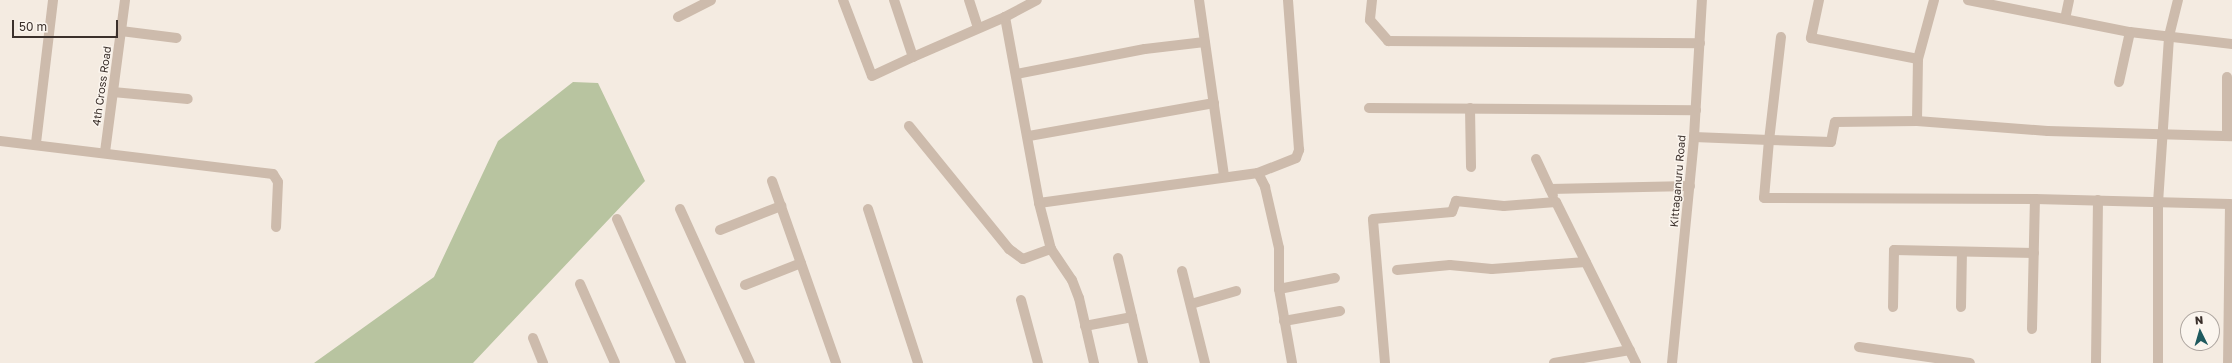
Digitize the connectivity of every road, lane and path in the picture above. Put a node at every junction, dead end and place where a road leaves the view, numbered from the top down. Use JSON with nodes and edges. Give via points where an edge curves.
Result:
{"nodes":[{"id":1,"x":53,"y":0,"type":"edge"},
{"id":2,"x":125,"y":0,"type":"edge"},
{"id":3,"x":711,"y":0,"type":"edge"},
{"id":4,"x":843,"y":0,"type":"edge"},
{"id":5,"x":894,"y":0,"type":"edge"},
{"id":6,"x":969,"y":0,"type":"edge"},
{"id":7,"x":1037,"y":0,"type":"edge"},
{"id":8,"x":1199,"y":0,"type":"edge"},
{"id":9,"x":1288,"y":0,"type":"edge"},
{"id":10,"x":1372,"y":0,"type":"edge"},
{"id":11,"x":1702,"y":0,"type":"edge"},
{"id":12,"x":1819,"y":0,"type":"edge"},
{"id":13,"x":1934,"y":0,"type":"edge"},
{"id":14,"x":1968,"y":0,"type":"edge"},
{"id":15,"x":2069,"y":0,"type":"edge"},
{"id":16,"x":2178,"y":0,"type":"edge"},
{"id":17,"x":678,"y":17,"type":"dead end"},
{"id":18,"x":1005,"y":17,"type":"junction"},
{"id":19,"x":2065,"y":19,"type":"junction"},
{"id":20,"x":978,"y":28,"type":"junction"},
{"id":21,"x":121,"y":31,"type":"junction"},
{"id":22,"x":2130,"y":32,"type":"junction"},
{"id":23,"x":2169,"y":36,"type":"junction"},
{"id":24,"x":1781,"y":37,"type":"dead end"},
{"id":25,"x":177,"y":38,"type":"dead end"},
{"id":26,"x":1205,"y":42,"type":"junction"},
{"id":27,"x":1700,"y":43,"type":"junction"},
{"id":28,"x":2232,"y":44,"type":"edge"},
{"id":29,"x":913,"y":56,"type":"junction"},
{"id":30,"x":1918,"y":59,"type":"junction"},
{"id":31,"x":1016,"y":74,"type":"junction"},
{"id":32,"x":2227,"y":77,"type":"dead end"},
{"id":33,"x":2119,"y":82,"type":"dead end"},
{"id":34,"x":113,"y":92,"type":"junction"},
{"id":35,"x":188,"y":99,"type":"dead end"},
{"id":36,"x":1214,"y":103,"type":"junction"},
{"id":37,"x":1369,"y":108,"type":"dead end"},
{"id":38,"x":1470,"y":108,"type":"junction"},
{"id":39,"x":1696,"y":110,"type":"junction"},
{"id":40,"x":1917,"y":121,"type":"junction"},
{"id":41,"x":909,"y":126,"type":"dead end"},
{"id":42,"x":2163,"y":135,"type":"junction"},
{"id":43,"x":1028,"y":136,"type":"junction"},
{"id":44,"x":2229,"y":136,"type":"edge"},
{"id":45,"x":1694,"y":137,"type":"junction"},
{"id":46,"x":1769,"y":140,"type":"junction"},
{"id":47,"x":0,"y":141,"type":"edge"},
{"id":48,"x":36,"y":143,"type":"junction"},
{"id":49,"x":105,"y":152,"type":"junction"},
{"id":50,"x":1536,"y":159,"type":"dead end"},
{"id":51,"x":1471,"y":167,"type":"dead end"},
{"id":52,"x":1258,"y":173,"type":"junction"},
{"id":53,"x":1224,"y":176,"type":"junction"},
{"id":54,"x":772,"y":180,"type":"dead end"},
{"id":55,"x":1690,"y":186,"type":"junction"},
{"id":56,"x":1550,"y":189,"type":"junction"},
{"id":57,"x":2035,"y":199,"type":"junction"},
{"id":58,"x":2098,"y":200,"type":"junction"},
{"id":59,"x":1556,"y":202,"type":"junction"},
{"id":60,"x":1039,"y":203,"type":"junction"},
{"id":61,"x":2158,"y":203,"type":"junction"},
{"id":62,"x":780,"y":206,"type":"junction"},
{"id":63,"x":680,"y":208,"type":"dead end"},
{"id":64,"x":868,"y":209,"type":"dead end"},
{"id":65,"x":617,"y":219,"type":"dead end"},
{"id":66,"x":276,"y":226,"type":"dead end"},
{"id":67,"x":720,"y":230,"type":"dead end"},
{"id":68,"x":1051,"y":249,"type":"junction"},
{"id":69,"x":1962,"y":252,"type":"junction"},
{"id":70,"x":2034,"y":253,"type":"junction"},
{"id":71,"x":1118,"y":258,"type":"dead end"},
{"id":72,"x":1586,"y":262,"type":"junction"},
{"id":73,"x":801,"y":263,"type":"junction"},
{"id":74,"x":1397,"y":270,"type":"dead end"},
{"id":75,"x":1182,"y":271,"type":"dead end"},
{"id":76,"x":2230,"y":276,"type":"edge"},
{"id":77,"x":1335,"y":278,"type":"dead end"},
{"id":78,"x":580,"y":284,"type":"dead end"},
{"id":79,"x":745,"y":285,"type":"dead end"},
{"id":80,"x":1279,"y":289,"type":"junction"},
{"id":81,"x":1236,"y":291,"type":"dead end"},
{"id":82,"x":1020,"y":300,"type":"dead end"},
{"id":83,"x":1191,"y":304,"type":"junction"},
{"id":84,"x":1893,"y":307,"type":"dead end"},
{"id":85,"x":1961,"y":307,"type":"dead end"},
{"id":86,"x":1340,"y":311,"type":"dead end"},
{"id":87,"x":1132,"y":317,"type":"junction"},
{"id":88,"x":1284,"y":321,"type":"junction"},
{"id":89,"x":1085,"y":326,"type":"junction"},
{"id":90,"x":2032,"y":329,"type":"dead end"},
{"id":91,"x":533,"y":338,"type":"dead end"},
{"id":92,"x":1859,"y":347,"type":"dead end"},
{"id":93,"x":1630,"y":350,"type":"junction"},
{"id":94,"x":543,"y":363,"type":"edge"},
{"id":95,"x":615,"y":363,"type":"edge"},
{"id":96,"x":681,"y":363,"type":"edge"},
{"id":97,"x":750,"y":363,"type":"edge"},
{"id":98,"x":836,"y":363,"type":"edge"},
{"id":99,"x":918,"y":363,"type":"edge"},
{"id":100,"x":1038,"y":363,"type":"edge"},
{"id":101,"x":1094,"y":363,"type":"edge"},
{"id":102,"x":1143,"y":363,"type":"edge"},
{"id":103,"x":1205,"y":363,"type":"edge"},
{"id":104,"x":1292,"y":363,"type":"edge"},
{"id":105,"x":1385,"y":363,"type":"edge"},
{"id":106,"x":1554,"y":363,"type":"edge"},
{"id":107,"x":1636,"y":363,"type":"edge"},
{"id":108,"x":1672,"y":363,"type":"edge"},
{"id":109,"x":1970,"y":363,"type":"edge"},
{"id":110,"x":2096,"y":363,"type":"edge"},
{"id":111,"x":2158,"y":363,"type":"edge"},
{"id":112,"x":2228,"y":363,"type":"edge"}],
"edges":[{"from":1,"to":48,"type":"street"},
{"from":2,"to":21,"type":"street","name":"4th Cross Road"},
{"from":3,"to":17,"type":"street"},
{"from":4,"to":29,"type":"street","via":[[872,76]]},
{"from":5,"to":29,"type":"street"},
{"from":6,"to":20,"type":"street"},
{"from":7,"to":18,"type":"street"},
{"from":8,"to":26,"type":"street"},
{"from":9,"to":52,"type":"street","via":[[1299,150],[1296,158]]},
{"from":10,"to":27,"type":"street","via":[[1370,20],[1388,41]]},
{"from":11,"to":27,"type":"street","name":"Kittaganuru Road"},
{"from":12,"to":30,"type":"street","via":[[1811,38]]},
{"from":13,"to":30,"type":"street"},
{"from":14,"to":19,"type":"street"},
{"from":15,"to":19,"type":"street"},
{"from":16,"to":23,"type":"street"},
{"from":18,"to":20,"type":"street"},
{"from":18,"to":31,"type":"street"},
{"from":19,"to":22,"type":"street"},
{"from":20,"to":29,"type":"street"},
{"from":21,"to":25,"type":"street"},
{"from":21,"to":34,"type":"street","name":"4th Cross Road"},
{"from":22,"to":23,"type":"street"},
{"from":22,"to":33,"type":"street"},
{"from":23,"to":28,"type":"street"},
{"from":23,"to":42,"type":"street"},
{"from":24,"to":46,"type":"street"},
{"from":26,"to":31,"type":"street","via":[[1145,49]]},
{"from":26,"to":36,"type":"street"},
{"from":27,"to":39,"type":"street","name":"Kittaganuru Road"},
{"from":30,"to":40,"type":"street"},
{"from":31,"to":43,"type":"street"},
{"from":32,"to":44,"type":"street"},
{"from":34,"to":35,"type":"street"},
{"from":34,"to":49,"type":"street","name":"4th Cross Road"},
{"from":36,"to":43,"type":"street"},
{"from":36,"to":53,"type":"street"},
{"from":37,"to":38,"type":"street"},
{"from":38,"to":39,"type":"street"},
{"from":38,"to":51,"type":"street"},
{"from":39,"to":45,"type":"street","name":"Kittaganuru Road"},
{"from":40,"to":42,"type":"street"},
{"from":40,"to":46,"type":"street","via":[[1835,122],[1831,142]]},
{"from":41,"to":68,"type":"street","via":[[1009,249],[1023,259]]},
{"from":42,"to":44,"type":"street"},
{"from":42,"to":61,"type":"street"},
{"from":43,"to":60,"type":"street"},
{"from":45,"to":46,"type":"street"},
{"from":45,"to":55,"type":"street","name":"Kittaganuru Road"},
{"from":46,"to":57,"type":"street","via":[[1764,198]]},
{"from":47,"to":48,"type":"street"},
{"from":48,"to":49,"type":"street"},
{"from":49,"to":66,"type":"street","via":[[273,174],[278,182]]},
{"from":50,"to":56,"type":"street"},
{"from":52,"to":53,"type":"street"},
{"from":52,"to":80,"type":"street","via":[[1265,187],[1279,248]]},
{"from":53,"to":60,"type":"street"},
{"from":54,"to":62,"type":"street"},
{"from":55,"to":56,"type":"street"},
{"from":55,"to":108,"type":"street","name":"Kittaganuru Road"},
{"from":56,"to":59,"type":"street"},
{"from":57,"to":58,"type":"street"},
{"from":57,"to":70,"type":"street"},
{"from":58,"to":61,"type":"street"},
{"from":58,"to":110,"type":"street"},
{"from":59,"to":72,"type":"street"},
{"from":59,"to":105,"type":"street","via":[[1504,206],[1456,201],[1452,212],[1373,219]]},
{"from":60,"to":68,"type":"street"},
{"from":61,"to":76,"type":"street","via":[[2230,204]]},
{"from":61,"to":111,"type":"street"},
{"from":62,"to":67,"type":"street"},
{"from":62,"to":73,"type":"street"},
{"from":63,"to":97,"type":"street"},
{"from":64,"to":99,"type":"street"},
{"from":65,"to":96,"type":"street"},
{"from":68,"to":89,"type":"street","via":[[1072,280]]},
{"from":69,"to":70,"type":"street"},
{"from":69,"to":84,"type":"street","via":[[1894,250]]},
{"from":69,"to":85,"type":"street"},
{"from":70,"to":90,"type":"street"},
{"from":71,"to":87,"type":"street"},
{"from":72,"to":74,"type":"street","via":[[1492,269],[1450,265]]},
{"from":72,"to":93,"type":"street"},
{"from":73,"to":79,"type":"street"},
{"from":73,"to":98,"type":"street"},
{"from":75,"to":83,"type":"street"},
{"from":76,"to":112,"type":"street"},
{"from":77,"to":80,"type":"street"},
{"from":78,"to":95,"type":"street"},
{"from":80,"to":88,"type":"street"},
{"from":81,"to":83,"type":"street"},
{"from":82,"to":100,"type":"street"},
{"from":83,"to":103,"type":"street"},
{"from":86,"to":88,"type":"street"},
{"from":87,"to":89,"type":"street"},
{"from":87,"to":102,"type":"street"},
{"from":88,"to":104,"type":"street"},
{"from":89,"to":101,"type":"street"},
{"from":91,"to":94,"type":"street"},
{"from":92,"to":109,"type":"street"},
{"from":93,"to":106,"type":"street"},
{"from":93,"to":107,"type":"street"}]}
